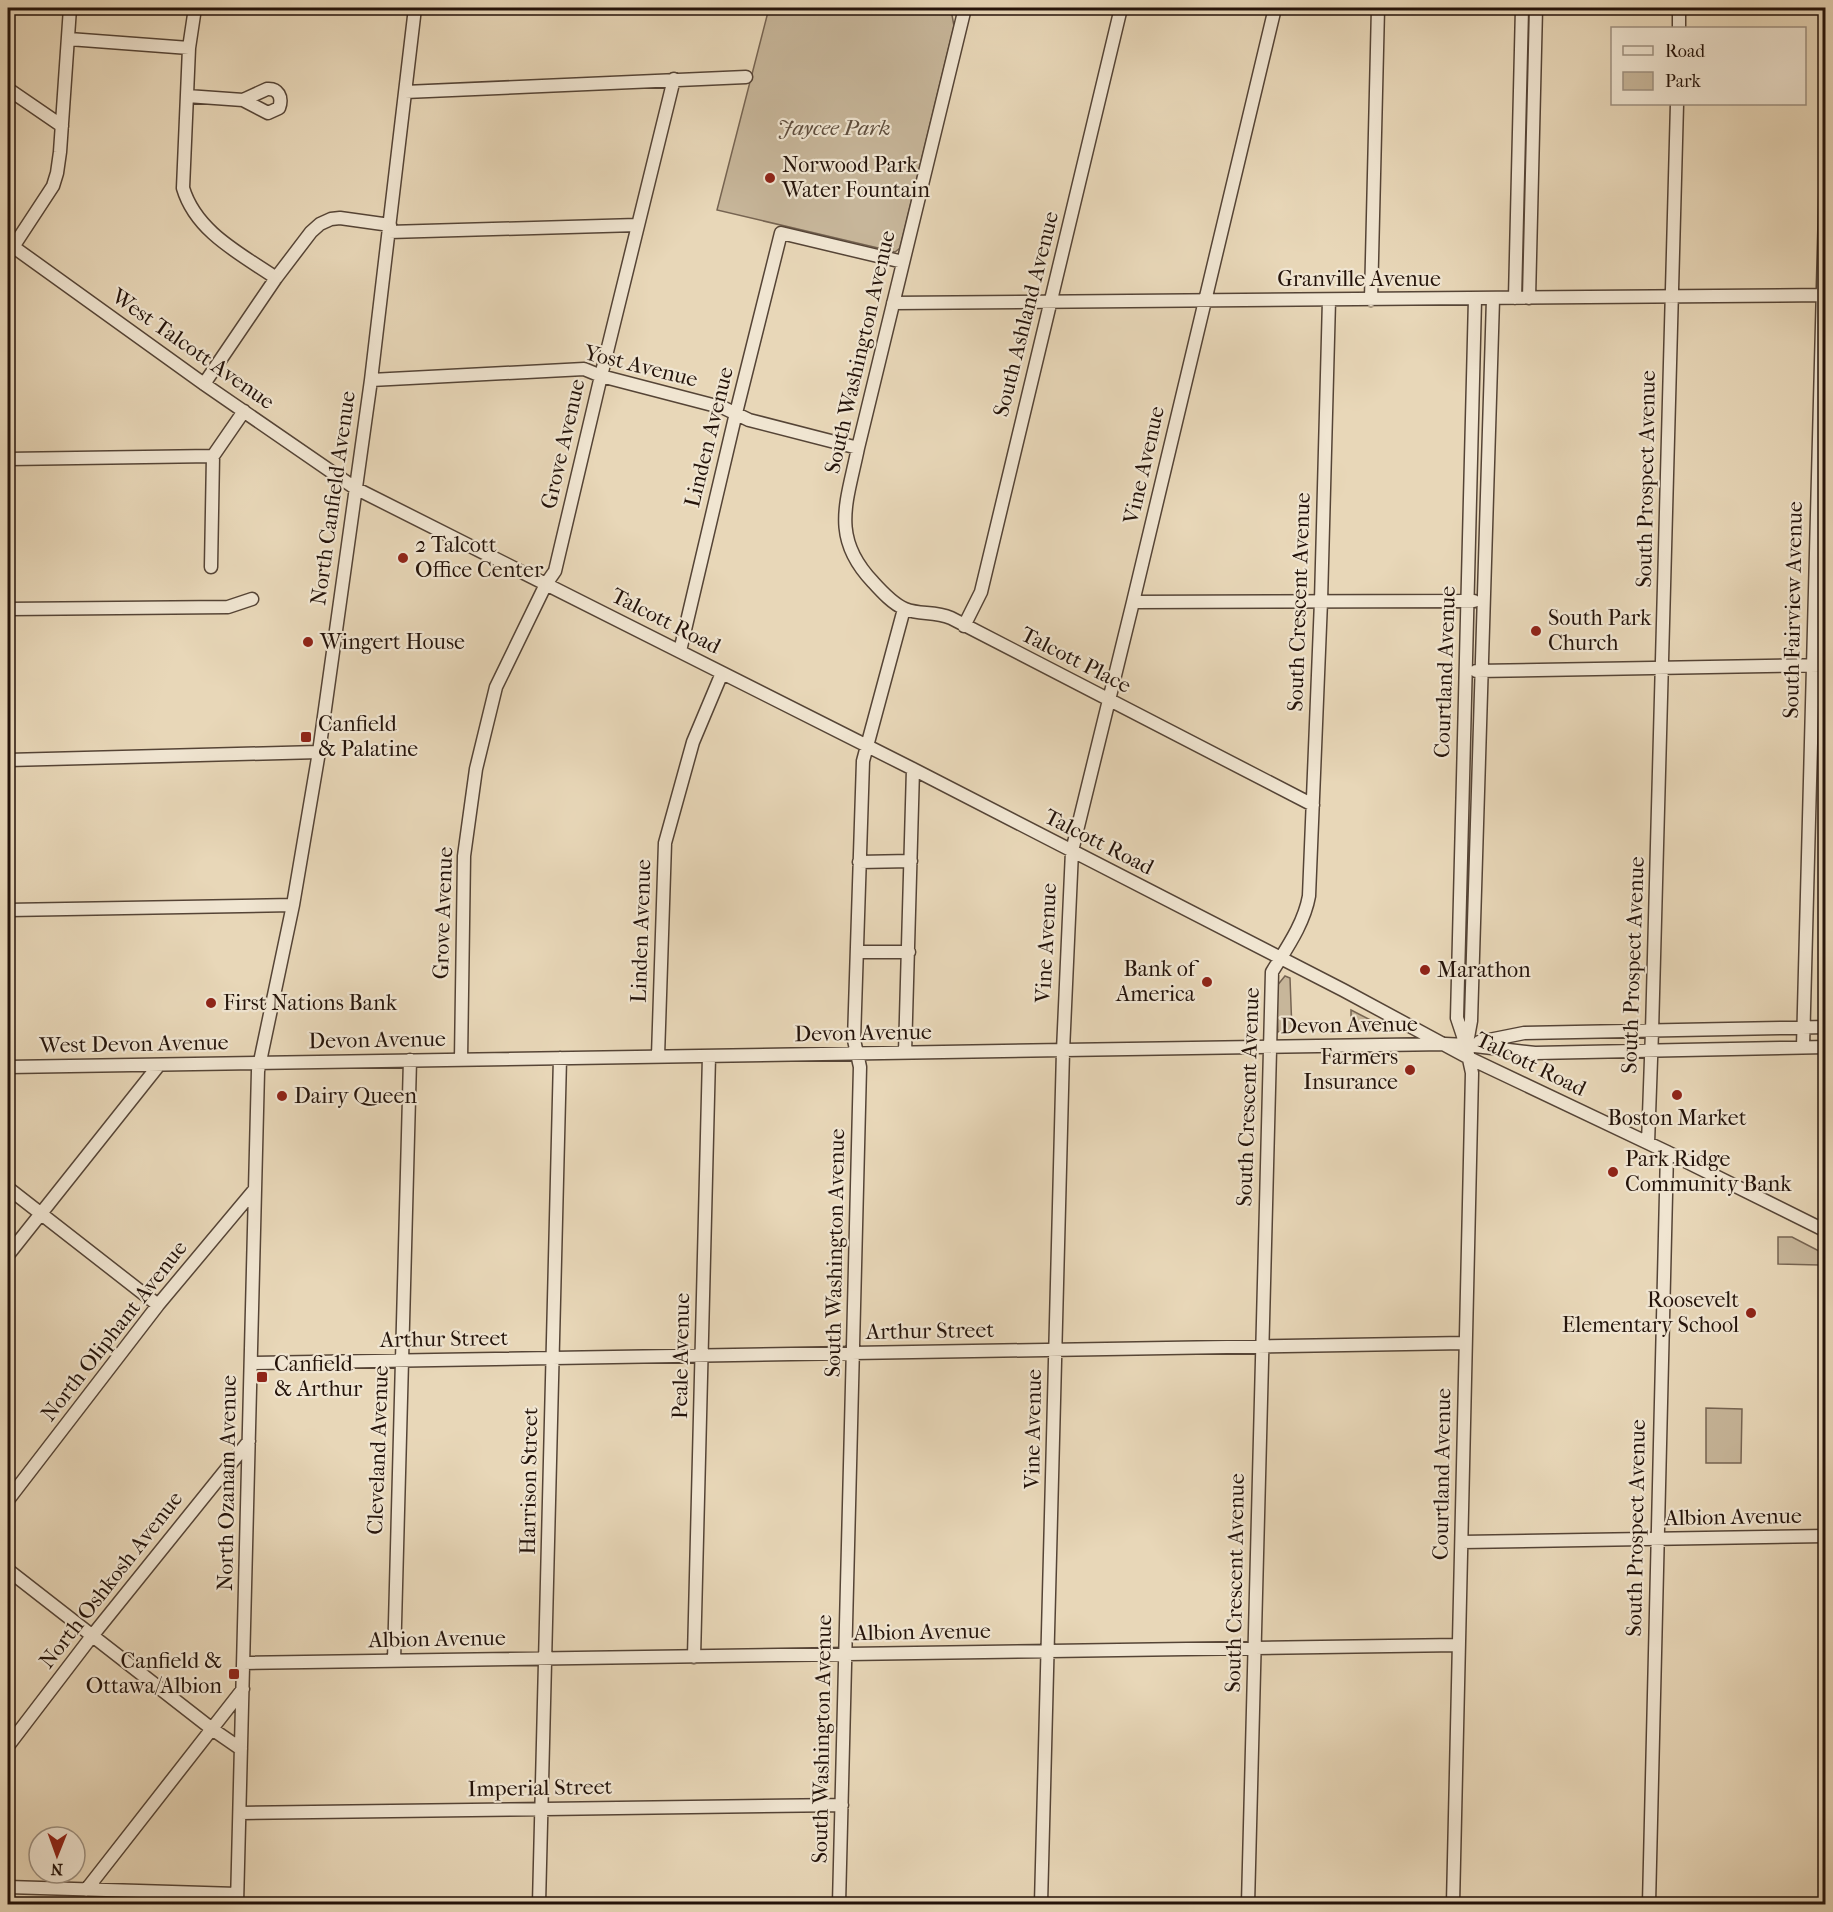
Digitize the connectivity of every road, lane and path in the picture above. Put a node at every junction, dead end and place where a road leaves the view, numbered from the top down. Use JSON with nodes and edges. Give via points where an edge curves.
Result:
{"nodes":[{"id":1,"x":70,"y":8,"type":"edge"},
{"id":2,"x":195,"y":8,"type":"edge"},
{"id":3,"x":415,"y":8,"type":"edge"},
{"id":4,"x":965,"y":8,"type":"edge"},
{"id":5,"x":1121,"y":8,"type":"edge"},
{"id":6,"x":1275,"y":8,"type":"edge"},
{"id":7,"x":1378,"y":8,"type":"edge"},
{"id":8,"x":1522,"y":8,"type":"edge"},
{"id":9,"x":1536,"y":8,"type":"edge"},
{"id":10,"x":1679,"y":8,"type":"edge"},
{"id":11,"x":1678,"y":27,"type":"edge"},
{"id":12,"x":69,"y":39,"type":"junction"},
{"id":13,"x":189,"y":48,"type":"junction"},
{"id":14,"x":746,"y":77,"type":"dead end"},
{"id":15,"x":674,"y":79,"type":"junction"},
{"id":16,"x":8,"y":89,"type":"edge"},
{"id":17,"x":405,"y":92,"type":"junction"},
{"id":18,"x":187,"y":96,"type":"junction"},
{"id":19,"x":243,"y":100,"type":"dead end"},
{"id":20,"x":1677,"y":105,"type":"edge"},
{"id":21,"x":62,"y":126,"type":"junction"},
{"id":22,"x":1826,"y":173,"type":"edge"},
{"id":23,"x":637,"y":225,"type":"junction"},
{"id":24,"x":389,"y":228,"type":"junction"},
{"id":25,"x":10,"y":245,"type":"edge"},
{"id":26,"x":903,"y":262,"type":"junction"},
{"id":27,"x":276,"y":278,"type":"junction"},
{"id":28,"x":1824,"y":295,"type":"edge"},
{"id":29,"x":1671,"y":296,"type":"junction"},
{"id":30,"x":1493,"y":298,"type":"junction"},
{"id":31,"x":1515,"y":298,"type":"junction"},
{"id":32,"x":1529,"y":298,"type":"junction"},
{"id":33,"x":1475,"y":299,"type":"junction"},
{"id":34,"x":1329,"y":300,"type":"junction"},
{"id":35,"x":1371,"y":300,"type":"junction"},
{"id":36,"x":1205,"y":301,"type":"junction"},
{"id":37,"x":1051,"y":302,"type":"junction"},
{"id":38,"x":893,"y":303,"type":"junction"},
{"id":39,"x":601,"y":376,"type":"junction"},
{"id":40,"x":371,"y":380,"type":"junction"},
{"id":41,"x":204,"y":384,"type":"junction"},
{"id":42,"x":244,"y":411,"type":"junction"},
{"id":43,"x":736,"y":414,"type":"junction"},
{"id":44,"x":858,"y":448,"type":"junction"},
{"id":45,"x":213,"y":456,"type":"junction"},
{"id":46,"x":8,"y":459,"type":"edge"},
{"id":47,"x":355,"y":488,"type":"junction"},
{"id":48,"x":212,"y":567,"type":"dead end"},
{"id":49,"x":546,"y":584,"type":"junction"},
{"id":50,"x":252,"y":599,"type":"dead end"},
{"id":51,"x":1484,"y":600,"type":"junction"},
{"id":52,"x":1321,"y":601,"type":"junction"},
{"id":53,"x":1467,"y":601,"type":"junction"},
{"id":54,"x":1133,"y":602,"type":"junction"},
{"id":55,"x":8,"y":609,"type":"edge"},
{"id":56,"x":904,"y":609,"type":"junction"},
{"id":57,"x":964,"y":626,"type":"junction"},
{"id":58,"x":680,"y":651,"type":"junction"},
{"id":59,"x":1819,"y":665,"type":"edge"},
{"id":60,"x":1662,"y":668,"type":"junction"},
{"id":61,"x":1466,"y":671,"type":"junction"},
{"id":62,"x":1482,"y":671,"type":"junction"},
{"id":63,"x":722,"y":673,"type":"junction"},
{"id":64,"x":1109,"y":701,"type":"junction"},
{"id":65,"x":867,"y":747,"type":"junction"},
{"id":66,"x":319,"y":753,"type":"junction"},
{"id":67,"x":8,"y":760,"type":"edge"},
{"id":68,"x":914,"y":769,"type":"junction"},
{"id":69,"x":1313,"y":805,"type":"junction"},
{"id":70,"x":1072,"y":851,"type":"junction"},
{"id":71,"x":911,"y":861,"type":"junction"},
{"id":72,"x":859,"y":862,"type":"junction"},
{"id":73,"x":293,"y":905,"type":"junction"},
{"id":74,"x":8,"y":910,"type":"edge"},
{"id":75,"x":857,"y":952,"type":"junction"},
{"id":76,"x":909,"y":952,"type":"junction"},
{"id":77,"x":1280,"y":958,"type":"junction"},
{"id":78,"x":1803,"y":1028,"type":"junction"},
{"id":79,"x":1826,"y":1028,"type":"edge"},
{"id":80,"x":1652,"y":1031,"type":"junction"},
{"id":81,"x":1445,"y":1044,"type":"junction"},
{"id":82,"x":1466,"y":1045,"type":"junction"},
{"id":83,"x":1803,"y":1047,"type":"junction"},
{"id":84,"x":1826,"y":1047,"type":"edge"},
{"id":85,"x":1270,"y":1048,"type":"junction"},
{"id":86,"x":1063,"y":1051,"type":"junction"},
{"id":87,"x":1652,"y":1051,"type":"junction"},
{"id":88,"x":905,"y":1053,"type":"junction"},
{"id":89,"x":857,"y":1054,"type":"junction"},
{"id":90,"x":658,"y":1056,"type":"junction"},
{"id":91,"x":710,"y":1056,"type":"junction"},
{"id":92,"x":560,"y":1058,"type":"junction"},
{"id":93,"x":1469,"y":1058,"type":"junction"},
{"id":94,"x":410,"y":1060,"type":"junction"},
{"id":95,"x":461,"y":1060,"type":"junction"},
{"id":96,"x":261,"y":1063,"type":"junction"},
{"id":97,"x":159,"y":1065,"type":"junction"},
{"id":98,"x":8,"y":1067,"type":"edge"},
{"id":99,"x":1648,"y":1143,"type":"junction"},
{"id":100,"x":1667,"y":1152,"type":"junction"},
{"id":101,"x":8,"y":1188,"type":"edge"},
{"id":102,"x":255,"y":1189,"type":"junction"},
{"id":103,"x":40,"y":1214,"type":"junction"},
{"id":104,"x":1826,"y":1232,"type":"edge"},
{"id":105,"x":8,"y":1255,"type":"edge"},
{"id":106,"x":158,"y":1305,"type":"junction"},
{"id":107,"x":1466,"y":1343,"type":"junction"},
{"id":108,"x":1262,"y":1347,"type":"junction"},
{"id":109,"x":1056,"y":1350,"type":"junction"},
{"id":110,"x":853,"y":1353,"type":"junction"},
{"id":111,"x":702,"y":1355,"type":"junction"},
{"id":112,"x":553,"y":1358,"type":"junction"},
{"id":113,"x":402,"y":1360,"type":"junction"},
{"id":114,"x":251,"y":1363,"type":"junction"},
{"id":115,"x":249,"y":1441,"type":"junction"},
{"id":116,"x":8,"y":1500,"type":"edge"},
{"id":117,"x":1826,"y":1536,"type":"edge"},
{"id":118,"x":1657,"y":1539,"type":"junction"},
{"id":119,"x":1462,"y":1542,"type":"junction"},
{"id":120,"x":8,"y":1570,"type":"edge"},
{"id":121,"x":92,"y":1636,"type":"junction"},
{"id":122,"x":1458,"y":1645,"type":"junction"},
{"id":123,"x":1254,"y":1648,"type":"junction"},
{"id":124,"x":1049,"y":1651,"type":"junction"},
{"id":125,"x":845,"y":1654,"type":"junction"},
{"id":126,"x":694,"y":1657,"type":"junction"},
{"id":127,"x":545,"y":1659,"type":"junction"},
{"id":128,"x":394,"y":1661,"type":"junction"},
{"id":129,"x":243,"y":1664,"type":"junction"},
{"id":130,"x":243,"y":1689,"type":"junction"},
{"id":131,"x":212,"y":1729,"type":"junction"},
{"id":132,"x":8,"y":1746,"type":"edge"},
{"id":133,"x":241,"y":1749,"type":"junction"},
{"id":134,"x":842,"y":1805,"type":"junction"},
{"id":135,"x":542,"y":1809,"type":"junction"},
{"id":136,"x":240,"y":1813,"type":"junction"},
{"id":137,"x":8,"y":1887,"type":"edge"},
{"id":138,"x":86,"y":1890,"type":"junction"},
{"id":139,"x":237,"y":1899,"type":"edge"},
{"id":140,"x":539,"y":1905,"type":"edge"},
{"id":141,"x":839,"y":1905,"type":"edge"},
{"id":142,"x":1041,"y":1905,"type":"edge"},
{"id":143,"x":1248,"y":1905,"type":"edge"},
{"id":144,"x":1453,"y":1905,"type":"edge"},
{"id":145,"x":1649,"y":1905,"type":"edge"}],
"edges":[{"from":1,"to":12,"type":"street"},
{"from":2,"to":13,"type":"street"},
{"from":3,"to":17,"type":"street","name":"North Canfield Avenue"},
{"from":4,"to":26,"type":"street","name":"South Washington Avenue"},
{"from":5,"to":37,"type":"street","name":"South Ashland Avenue"},
{"from":6,"to":36,"type":"street","name":"Vine Avenue"},
{"from":7,"to":35,"type":"street"},
{"from":8,"to":31,"type":"street"},
{"from":9,"to":32,"type":"street"},
{"from":10,"to":11,"type":"street"},
{"from":12,"to":13,"type":"street"},
{"from":12,"to":21,"type":"street"},
{"from":13,"to":18,"type":"street"},
{"from":14,"to":15,"type":"street"},
{"from":15,"to":17,"type":"street"},
{"from":15,"to":23,"type":"street","name":"Grove Avenue"},
{"from":16,"to":21,"type":"street"},
{"from":17,"to":24,"type":"street","name":"North Canfield Avenue"},
{"from":18,"to":19,"type":"street"},
{"from":18,"to":27,"type":"street","via":[[182,178],[191,209],[206,227]]},
{"from":20,"to":29,"type":"street","name":"South Prospect Avenue"},
{"from":21,"to":25,"type":"street","via":[[53,186]]},
{"from":22,"to":28,"type":"street","name":"South Fairview Avenue"},
{"from":23,"to":24,"type":"street"},
{"from":23,"to":39,"type":"street","name":"Grove Avenue"},
{"from":24,"to":27,"type":"street","via":[[331,219],[311,232]]},
{"from":24,"to":40,"type":"street","name":"North Canfield Avenue"},
{"from":25,"to":41,"type":"street","name":"West Talcott Avenue"},
{"from":26,"to":38,"type":"street","name":"South Washington Avenue"},
{"from":26,"to":43,"type":"street","name":"Linden Avenue","via":[[781,233]]},
{"from":27,"to":41,"type":"street"},
{"from":28,"to":29,"type":"street","name":"Granville Avenue"},
{"from":28,"to":59,"type":"street","name":"South Fairview Avenue"},
{"from":29,"to":32,"type":"street","name":"Granville Avenue"},
{"from":29,"to":60,"type":"street","name":"South Prospect Avenue"},
{"from":30,"to":31,"type":"street","name":"Granville Avenue"},
{"from":30,"to":33,"type":"street","name":"Granville Avenue"},
{"from":30,"to":51,"type":"street","name":"Courtland Avenue"},
{"from":31,"to":32,"type":"street","name":"Granville Avenue"},
{"from":33,"to":35,"type":"street","name":"Granville Avenue"},
{"from":33,"to":53,"type":"street","name":"Courtland Avenue"},
{"from":34,"to":35,"type":"street","name":"Granville Avenue"},
{"from":34,"to":36,"type":"street","name":"Granville Avenue"},
{"from":34,"to":52,"type":"street","name":"South Crescent Avenue"},
{"from":36,"to":37,"type":"street","name":"Granville Avenue"},
{"from":36,"to":54,"type":"street","name":"Vine Avenue"},
{"from":37,"to":38,"type":"street","name":"Granville Avenue"},
{"from":37,"to":57,"type":"street","name":"South Ashland Avenue","via":[[981,592]]},
{"from":38,"to":44,"type":"street","name":"South Washington Avenue"},
{"from":39,"to":40,"type":"street","name":"Yost Avenue","via":[[584,369]]},
{"from":39,"to":43,"type":"street","name":"Yost Avenue"},
{"from":39,"to":49,"type":"street","name":"Grove Avenue","via":[[555,571]]},
{"from":40,"to":47,"type":"street","name":"North Canfield Avenue"},
{"from":41,"to":42,"type":"street","name":"West Talcott Avenue"},
{"from":42,"to":45,"type":"street"},
{"from":42,"to":47,"type":"street","name":"West Talcott Avenue"},
{"from":43,"to":44,"type":"street","name":"Yost Avenue"},
{"from":43,"to":58,"type":"street","name":"Linden Avenue"},
{"from":44,"to":56,"type":"street","name":"South Washington Avenue","via":[[845,532],[863,572]]},
{"from":45,"to":46,"type":"street"},
{"from":45,"to":48,"type":"street"},
{"from":47,"to":49,"type":"street","name":"Talcott Road"},
{"from":47,"to":66,"type":"street","name":"North Canfield Avenue"},
{"from":49,"to":58,"type":"street","name":"Talcott Road"},
{"from":49,"to":95,"type":"street","name":"Grove Avenue","via":[[496,687],[476,769],[464,856]]},
{"from":50,"to":55,"type":"street","via":[[228,607]]},
{"from":51,"to":53,"type":"street"},
{"from":51,"to":62,"type":"street","name":"Courtland Avenue"},
{"from":52,"to":53,"type":"street"},
{"from":52,"to":54,"type":"street"},
{"from":52,"to":69,"type":"street","name":"South Crescent Avenue"},
{"from":53,"to":61,"type":"street","name":"Courtland Avenue"},
{"from":54,"to":64,"type":"street","name":"Vine Avenue"},
{"from":56,"to":57,"type":"street","name":"Talcott Place","via":[[942,614]]},
{"from":56,"to":65,"type":"street","name":"South Washington Avenue"},
{"from":57,"to":64,"type":"street","name":"Talcott Place"},
{"from":58,"to":63,"type":"street","name":"Talcott Road"},
{"from":59,"to":60,"type":"street"},
{"from":59,"to":78,"type":"street","name":"South Fairview Avenue"},
{"from":60,"to":62,"type":"street"},
{"from":60,"to":80,"type":"street","name":"South Prospect Avenue"},
{"from":61,"to":62,"type":"street"},
{"from":61,"to":82,"type":"street","name":"Courtland Avenue","via":[[1456,1018]]},
{"from":62,"to":82,"type":"street","name":"Courtland Avenue","via":[[1471,1010]]},
{"from":63,"to":65,"type":"street","name":"Talcott Road"},
{"from":63,"to":90,"type":"street","name":"Linden Avenue","via":[[693,742],[665,843]]},
{"from":64,"to":69,"type":"street","name":"Talcott Place"},
{"from":64,"to":70,"type":"street","name":"Vine Avenue"},
{"from":65,"to":68,"type":"street","name":"Talcott Road"},
{"from":65,"to":72,"type":"street","name":"South Washington Avenue"},
{"from":66,"to":67,"type":"street"},
{"from":66,"to":73,"type":"street","name":"North Canfield Avenue"},
{"from":68,"to":70,"type":"street","name":"Talcott Road"},
{"from":68,"to":71,"type":"street"},
{"from":69,"to":77,"type":"street","name":"South Crescent Avenue","via":[[1308,903]]},
{"from":70,"to":77,"type":"street","name":"Talcott Road"},
{"from":70,"to":86,"type":"street","name":"Vine Avenue"},
{"from":71,"to":72,"type":"street"},
{"from":71,"to":76,"type":"street"},
{"from":72,"to":75,"type":"street","name":"South Washington Avenue"},
{"from":73,"to":74,"type":"street"},
{"from":73,"to":96,"type":"street","name":"North Canfield Avenue"},
{"from":75,"to":76,"type":"street"},
{"from":75,"to":89,"type":"street","name":"South Washington Avenue"},
{"from":76,"to":88,"type":"street"},
{"from":77,"to":81,"type":"street","name":"Talcott Road"},
{"from":77,"to":85,"type":"street","name":"South Crescent Avenue","via":[[1272,972]]},
{"from":78,"to":79,"type":"street","name":"Devon Avenue"},
{"from":78,"to":80,"type":"street","name":"Devon Avenue"},
{"from":78,"to":83,"type":"street","name":"South Fairview Avenue"},
{"from":80,"to":82,"type":"street","name":"Devon Avenue","via":[[1524,1034]]},
{"from":80,"to":87,"type":"street","name":"South Prospect Avenue"},
{"from":81,"to":82,"type":"street","name":"Devon Avenue"},
{"from":81,"to":85,"type":"street","name":"Devon Avenue"},
{"from":81,"to":93,"type":"street","name":"Talcott Road"},
{"from":82,"to":87,"type":"street","name":"Devon Avenue","via":[[1535,1053]]},
{"from":82,"to":93,"type":"street","name":"Courtland Avenue"},
{"from":83,"to":84,"type":"street","name":"Devon Avenue"},
{"from":83,"to":87,"type":"street","name":"Devon Avenue"},
{"from":85,"to":86,"type":"street","name":"Devon Avenue"},
{"from":85,"to":108,"type":"street","name":"South Crescent Avenue"},
{"from":86,"to":88,"type":"street","name":"Devon Avenue"},
{"from":86,"to":109,"type":"street","name":"Vine Avenue"},
{"from":87,"to":99,"type":"street","name":"South Prospect Avenue"},
{"from":88,"to":89,"type":"street","name":"Devon Avenue"},
{"from":89,"to":91,"type":"street","name":"Devon Avenue"},
{"from":89,"to":110,"type":"street","name":"South Washington Avenue","via":[[860,1067]]},
{"from":90,"to":91,"type":"street","name":"Devon Avenue"},
{"from":90,"to":92,"type":"street","name":"Devon Avenue"},
{"from":91,"to":111,"type":"street","name":"Peale Avenue"},
{"from":92,"to":95,"type":"street","name":"Devon Avenue"},
{"from":92,"to":112,"type":"street","name":"Harrison Street"},
{"from":93,"to":99,"type":"street","name":"Talcott Road"},
{"from":93,"to":107,"type":"street","name":"Courtland Avenue","via":[[1472,1084]]},
{"from":94,"to":95,"type":"street","name":"Devon Avenue"},
{"from":94,"to":96,"type":"street","name":"Devon Avenue"},
{"from":94,"to":113,"type":"street","name":"Cleveland Avenue"},
{"from":96,"to":97,"type":"street","name":"West Devon Avenue"},
{"from":96,"to":102,"type":"street","name":"North Ozanam Avenue"},
{"from":97,"to":98,"type":"street","name":"West Devon Avenue"},
{"from":97,"to":103,"type":"street"},
{"from":99,"to":100,"type":"street","name":"Talcott Road"},
{"from":100,"to":104,"type":"street","name":"Talcott Road"},
{"from":100,"to":118,"type":"street","name":"South Prospect Avenue"},
{"from":101,"to":103,"type":"street"},
{"from":102,"to":106,"type":"street","name":"North Oliphant Avenue"},
{"from":102,"to":114,"type":"street","name":"North Ozanam Avenue"},
{"from":103,"to":105,"type":"street"},
{"from":103,"to":106,"type":"street"},
{"from":106,"to":116,"type":"street","name":"North Oliphant Avenue"},
{"from":107,"to":108,"type":"street","name":"Arthur Street"},
{"from":107,"to":119,"type":"street","name":"Courtland Avenue"},
{"from":108,"to":109,"type":"street","name":"Arthur Street"},
{"from":108,"to":123,"type":"street","name":"South Crescent Avenue"},
{"from":109,"to":110,"type":"street","name":"Arthur Street"},
{"from":109,"to":124,"type":"street","name":"Vine Avenue"},
{"from":110,"to":111,"type":"street","name":"Arthur Street"},
{"from":110,"to":125,"type":"street","name":"South Washington Avenue"},
{"from":111,"to":112,"type":"street","name":"Arthur Street"},
{"from":111,"to":126,"type":"street","name":"Peale Avenue"},
{"from":112,"to":113,"type":"street","name":"Arthur Street"},
{"from":112,"to":127,"type":"street","name":"Harrison Street"},
{"from":113,"to":114,"type":"street","name":"Arthur Street"},
{"from":113,"to":128,"type":"street","name":"Cleveland Avenue"},
{"from":114,"to":115,"type":"street","name":"North Ozanam Avenue"},
{"from":115,"to":121,"type":"street","name":"North Oshkosh Avenue"},
{"from":115,"to":129,"type":"street","name":"North Ozanam Avenue"},
{"from":117,"to":118,"type":"street","name":"Albion Avenue"},
{"from":118,"to":119,"type":"street","name":"Albion Avenue"},
{"from":118,"to":145,"type":"street","name":"South Prospect Avenue"},
{"from":119,"to":122,"type":"street","name":"Courtland Avenue"},
{"from":120,"to":121,"type":"street"},
{"from":121,"to":131,"type":"street"},
{"from":121,"to":132,"type":"street","name":"North Oshkosh Avenue"},
{"from":122,"to":123,"type":"street","name":"Albion Avenue"},
{"from":122,"to":144,"type":"street","name":"Courtland Avenue"},
{"from":123,"to":124,"type":"street","name":"Albion Avenue"},
{"from":123,"to":143,"type":"street","name":"South Crescent Avenue"},
{"from":124,"to":125,"type":"street","name":"Albion Avenue"},
{"from":124,"to":142,"type":"street","name":"Vine Avenue"},
{"from":125,"to":126,"type":"street","name":"Albion Avenue"},
{"from":125,"to":134,"type":"street","name":"South Washington Avenue"},
{"from":126,"to":127,"type":"street","name":"Albion Avenue"},
{"from":127,"to":128,"type":"street","name":"Albion Avenue"},
{"from":127,"to":135,"type":"street","name":"Harrison Street"},
{"from":128,"to":129,"type":"street","name":"Albion Avenue"},
{"from":129,"to":130,"type":"street","name":"North Ozanam Avenue"},
{"from":130,"to":131,"type":"street"},
{"from":130,"to":133,"type":"street","name":"North Ozanam Avenue"},
{"from":131,"to":133,"type":"street"},
{"from":131,"to":138,"type":"street"},
{"from":133,"to":136,"type":"street","name":"North Ozanam Avenue"},
{"from":134,"to":135,"type":"street","name":"Imperial Street"},
{"from":134,"to":141,"type":"street","name":"South Washington Avenue"},
{"from":135,"to":136,"type":"street","name":"Imperial Street"},
{"from":135,"to":140,"type":"street","name":"Harrison Street"},
{"from":136,"to":139,"type":"street","name":"North Ozanam Avenue"},
{"from":137,"to":138,"type":"street"},
{"from":138,"to":139,"type":"street"}]}
